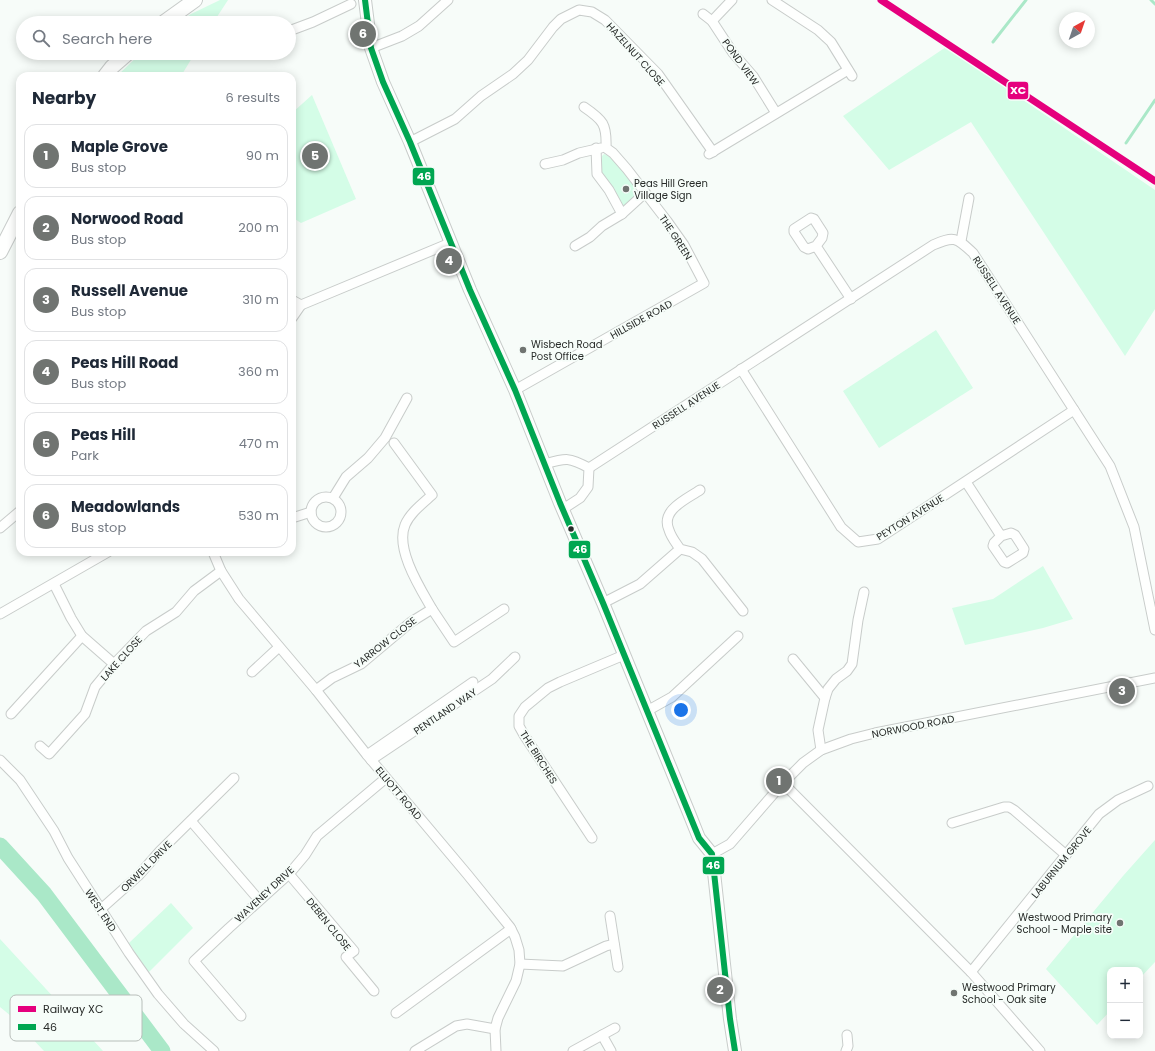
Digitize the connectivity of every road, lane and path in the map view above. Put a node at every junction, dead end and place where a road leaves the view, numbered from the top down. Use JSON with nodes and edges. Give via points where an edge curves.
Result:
{"nodes":[{"id":1,"x":195,"y":0,"type":"edge"},
{"id":2,"x":365,"y":0,"type":"edge"},
{"id":3,"x":448,"y":0,"type":"edge"},
{"id":4,"x":732,"y":0,"type":"edge"},
{"id":5,"x":772,"y":0,"type":"edge"},
{"id":6,"x":351,"y":4,"type":"dead end"},
{"id":7,"x":703,"y":14,"type":"dead end"},
{"id":8,"x":173,"y":16,"type":"edge"},
{"id":9,"x":712,"y":22,"type":"junction"},
{"id":10,"x":296,"y":28,"type":"edge"},
{"id":11,"x":371,"y":48,"type":"junction"},
{"id":12,"x":120,"y":60,"type":"edge"},
{"id":13,"x":108,"y":72,"type":"edge"},
{"id":14,"x":584,"y":107,"type":"dead end"},
{"id":15,"x":776,"y":113,"type":"junction"},
{"id":16,"x":410,"y":142,"type":"junction"},
{"id":17,"x":596,"y":148,"type":"junction"},
{"id":18,"x":606,"y":148,"type":"junction"},
{"id":19,"x":545,"y":164,"type":"dead end"},
{"id":20,"x":645,"y":193,"type":"junction"},
{"id":21,"x":969,"y":198,"type":"dead end"},
{"id":22,"x":622,"y":214,"type":"junction"},
{"id":23,"x":16,"y":220,"type":"edge"},
{"id":24,"x":961,"y":241,"type":"junction"},
{"id":25,"x":450,"y":243,"type":"junction"},
{"id":26,"x":575,"y":246,"type":"dead end"},
{"id":27,"x":816,"y":246,"type":"dead end"},
{"id":28,"x":0,"y":252,"type":"edge"},
{"id":29,"x":704,"y":283,"type":"joint"},
{"id":30,"x":851,"y":299,"type":"junction"},
{"id":31,"x":296,"y":302,"type":"edge"},
{"id":32,"x":301,"y":305,"type":"junction"},
{"id":33,"x":296,"y":312,"type":"edge"},
{"id":34,"x":741,"y":369,"type":"junction"},
{"id":35,"x":515,"y":390,"type":"junction"},
{"id":36,"x":406,"y":398,"type":"dead end"},
{"id":37,"x":1074,"y":410,"type":"junction"},
{"id":38,"x":394,"y":443,"type":"dead end"},
{"id":39,"x":545,"y":464,"type":"junction"},
{"id":40,"x":589,"y":468,"type":"junction"},
{"id":41,"x":966,"y":482,"type":"junction"},
{"id":42,"x":700,"y":490,"type":"dead end"},
{"id":43,"x":333,"y":498,"type":"junction"},
{"id":44,"x":563,"y":509,"type":"junction"},
{"id":45,"x":311,"y":512,"type":"junction"},
{"id":46,"x":16,"y":514,"type":"edge"},
{"id":47,"x":296,"y":517,"type":"edge"},
{"id":48,"x":0,"y":528,"type":"edge"},
{"id":49,"x":1001,"y":536,"type":"dead end"},
{"id":50,"x":680,"y":549,"type":"junction"},
{"id":51,"x":101,"y":556,"type":"edge"},
{"id":52,"x":215,"y":556,"type":"edge"},
{"id":53,"x":221,"y":571,"type":"junction"},
{"id":54,"x":54,"y":584,"type":"junction"},
{"id":55,"x":864,"y":592,"type":"dead end"},
{"id":56,"x":603,"y":603,"type":"junction"},
{"id":57,"x":432,"y":609,"type":"junction"},
{"id":58,"x":504,"y":609,"type":"dead end"},
{"id":59,"x":743,"y":611,"type":"dead end"},
{"id":60,"x":0,"y":614,"type":"edge"},
{"id":61,"x":1155,"y":630,"type":"edge"},
{"id":62,"x":82,"y":636,"type":"junction"},
{"id":63,"x":738,"y":636,"type":"dead end"},
{"id":64,"x":279,"y":647,"type":"junction"},
{"id":65,"x":624,"y":655,"type":"junction"},
{"id":66,"x":515,"y":657,"type":"dead end"},
{"id":67,"x":793,"y":659,"type":"dead end"},
{"id":68,"x":114,"y":664,"type":"junction"},
{"id":69,"x":252,"y":672,"type":"dead end"},
{"id":70,"x":1155,"y":678,"type":"edge"},
{"id":71,"x":473,"y":682,"type":"dead end"},
{"id":72,"x":316,"y":690,"type":"junction"},
{"id":73,"x":825,"y":698,"type":"junction"},
{"id":74,"x":647,"y":711,"type":"junction"},
{"id":75,"x":11,"y":714,"type":"dead end"},
{"id":76,"x":40,"y":746,"type":"dead end"},
{"id":77,"x":821,"y":750,"type":"junction"},
{"id":78,"x":369,"y":758,"type":"junction"},
{"id":79,"x":0,"y":760,"type":"edge"},
{"id":80,"x":234,"y":778,"type":"dead end"},
{"id":81,"x":386,"y":778,"type":"junction"},
{"id":82,"x":783,"y":783,"type":"junction"},
{"id":83,"x":1148,"y":786,"type":"dead end"},
{"id":84,"x":191,"y":821,"type":"junction"},
{"id":85,"x":952,"y":823,"type":"dead end"},
{"id":86,"x":592,"y":838,"type":"dead end"},
{"id":87,"x":712,"y":854,"type":"junction"},
{"id":88,"x":1066,"y":855,"type":"junction"},
{"id":89,"x":288,"y":874,"type":"junction"},
{"id":90,"x":259,"y":900,"type":"junction"},
{"id":91,"x":101,"y":909,"type":"junction"},
{"id":92,"x":610,"y":916,"type":"dead end"},
{"id":93,"x":511,"y":929,"type":"junction"},
{"id":94,"x":614,"y":944,"type":"junction"},
{"id":95,"x":520,"y":964,"type":"junction"},
{"id":96,"x":618,"y":967,"type":"dead end"},
{"id":97,"x":971,"y":972,"type":"junction"},
{"id":98,"x":374,"y":991,"type":"dead end"},
{"id":99,"x":396,"y":1013,"type":"dead end"},
{"id":100,"x":240,"y":1016,"type":"dead end"},
{"id":101,"x":615,"y":1028,"type":"dead end"},
{"id":102,"x":495,"y":1029,"type":"junction"},
{"id":103,"x":602,"y":1035,"type":"junction"},
{"id":104,"x":847,"y":1035,"type":"dead end"},
{"id":105,"x":214,"y":1051,"type":"edge"},
{"id":106,"x":416,"y":1051,"type":"edge"},
{"id":107,"x":496,"y":1051,"type":"edge"},
{"id":108,"x":573,"y":1051,"type":"edge"},
{"id":109,"x":611,"y":1051,"type":"edge"},
{"id":110,"x":735,"y":1051,"type":"edge"},
{"id":111,"x":846,"y":1051,"type":"edge"},
{"id":112,"x":1040,"y":1051,"type":"edge"}],
"edges":[{"from":1,"to":8,"type":"highway"},
{"from":2,"to":11,"type":"main road"},
{"from":3,"to":11,"type":"street","via":[[419,26],[402,36]]},
{"from":4,"to":9,"type":"street"},
{"from":5,"to":15,"type":"street","via":[[818,30],[831,42],[850,73]]},
{"from":6,"to":10,"type":"street"},
{"from":7,"to":9,"type":"street","name":"POND VIEW"},
{"from":9,"to":15,"type":"street","name":"POND VIEW","via":[[733,53],[753,76]]},
{"from":11,"to":16,"type":"main road","via":[[382,82]]},
{"from":12,"to":13,"type":"highway"},
{"from":14,"to":18,"type":"street","via":[[603,123],[607,134]]},
{"from":15,"to":16,"type":"street","name":"HAZELNUT CLOSE","via":[[711,153],[658,74],[605,20],[592,12],[579,10],[553,27],[528,60],[513,74],[481,96],[455,119]]},
{"from":16,"to":25,"type":"main road"},
{"from":17,"to":18,"type":"street"},
{"from":17,"to":19,"type":"street"},
{"from":17,"to":22,"type":"street","via":[[597,174]]},
{"from":18,"to":20,"type":"street","name":"THE GREEN","via":[[627,169]]},
{"from":20,"to":22,"type":"street"},
{"from":20,"to":29,"type":"street","name":"THE GREEN","via":[[684,246]]},
{"from":21,"to":24,"type":"street"},
{"from":22,"to":26,"type":"street"},
{"from":23,"to":28,"type":"highway"},
{"from":24,"to":30,"type":"street","name":"RUSSELL AVENUE","via":[[948,239],[933,245]]},
{"from":24,"to":37,"type":"street","name":"RUSSELL AVENUE","via":[[973,253]]},
{"from":25,"to":32,"type":"street"},
{"from":25,"to":35,"type":"main road"},
{"from":27,"to":30,"type":"street"},
{"from":29,"to":35,"type":"street","name":"HILLSIDE ROAD"},
{"from":30,"to":34,"type":"street","name":"RUSSELL AVENUE"},
{"from":31,"to":32,"type":"street"},
{"from":32,"to":33,"type":"street"},
{"from":34,"to":40,"type":"street","name":"RUSSELL AVENUE"},
{"from":34,"to":41,"type":"street","name":"PEYTON AVENUE","via":[[840,527],[858,542],[878,539]]},
{"from":35,"to":39,"type":"main road"},
{"from":36,"to":43,"type":"street","via":[[385,438],[368,458],[346,477]]},
{"from":37,"to":41,"type":"street","name":"PEYTON AVENUE"},
{"from":37,"to":61,"type":"street","name":"RUSSELL AVENUE","via":[[1110,466],[1134,527]]},
{"from":38,"to":57,"type":"street","via":[[432,495],[415,510],[405,526],[402,544],[406,559]]},
{"from":39,"to":40,"type":"street","via":[[571,459]]},
{"from":39,"to":44,"type":"main road"},
{"from":40,"to":44,"type":"street","via":[[588,487],[580,498]]},
{"from":41,"to":49,"type":"street"},
{"from":42,"to":50,"type":"street","via":[[669,513],[668,530]]},
{"from":43,"to":45,"type":"street","via":[[321,498],[316,501]]},
{"from":43,"to":45,"type":"street","via":[[341,508],[339,521],[334,525],[321,527],[312,518]]},
{"from":44,"to":56,"type":"main road"},
{"from":45,"to":47,"type":"street"},
{"from":46,"to":48,"type":"street"},
{"from":50,"to":56,"type":"street","via":[[640,584]]},
{"from":50,"to":59,"type":"street","via":[[692,552],[702,559]]},
{"from":51,"to":54,"type":"street"},
{"from":52,"to":53,"type":"street","name":"ELLIOTT ROAD"},
{"from":53,"to":64,"type":"street","name":"ELLIOTT ROAD","via":[[239,599]]},
{"from":53,"to":68,"type":"street","name":"LAKE CLOSE","via":[[194,591],[176,612],[146,631]]},
{"from":54,"to":60,"type":"street"},
{"from":54,"to":62,"type":"street"},
{"from":55,"to":73,"type":"street","via":[[852,664],[828,689]]},
{"from":56,"to":65,"type":"main road"},
{"from":57,"to":58,"type":"street","via":[[454,642]]},
{"from":57,"to":72,"type":"street","name":"YARROW CLOSE","via":[[411,622],[361,664],[332,678]]},
{"from":62,"to":68,"type":"street"},
{"from":62,"to":75,"type":"street"},
{"from":63,"to":74,"type":"street","via":[[672,697]]},
{"from":64,"to":69,"type":"street"},
{"from":64,"to":72,"type":"street","name":"ELLIOTT ROAD"},
{"from":65,"to":74,"type":"main road"},
{"from":65,"to":86,"type":"street","name":"THE BIRCHES","via":[[548,688],[519,716],[519,726],[524,736]]},
{"from":66,"to":78,"type":"street","name":"PENTLAND WAY","via":[[492,679]]},
{"from":67,"to":73,"type":"street"},
{"from":68,"to":76,"type":"street","name":"LAKE CLOSE","via":[[95,687],[85,714],[49,754]]},
{"from":70,"to":77,"type":"street","name":"NORWOOD ROAD","via":[[875,733],[836,743]]},
{"from":71,"to":78,"type":"street"},
{"from":72,"to":78,"type":"street","name":"ELLIOTT ROAD"},
{"from":73,"to":77,"type":"street","via":[[818,730]]},
{"from":74,"to":87,"type":"main road","via":[[700,838]]},
{"from":77,"to":82,"type":"street","name":"NORWOOD ROAD"},
{"from":78,"to":81,"type":"street","name":"ELLIOTT ROAD"},
{"from":79,"to":91,"type":"street","name":"WEST END","via":[[20,780]]},
{"from":80,"to":84,"type":"street","name":"ORWELL DRIVE"},
{"from":81,"to":89,"type":"street","name":"WAVENEY DRIVE","via":[[318,836]]},
{"from":81,"to":93,"type":"street","name":"ELLIOTT ROAD"},
{"from":82,"to":87,"type":"street","name":"NORWOOD ROAD","via":[[730,844]]},
{"from":82,"to":97,"type":"street"},
{"from":83,"to":88,"type":"street","name":"LABURNUM GROVE","via":[[1118,800],[1099,814]]},
{"from":84,"to":90,"type":"street"},
{"from":84,"to":91,"type":"street","name":"ORWELL DRIVE","via":[[138,876]]},
{"from":85,"to":88,"type":"street","via":[[1009,807]]},
{"from":87,"to":110,"type":"main road"},
{"from":88,"to":97,"type":"street","name":"LABURNUM GROVE"},
{"from":89,"to":90,"type":"street","name":"WAVENEY DRIVE"},
{"from":89,"to":98,"type":"street","name":"DEBEN CLOSE","via":[[354,951],[346,957]]},
{"from":90,"to":100,"type":"street","name":"WAVENEY DRIVE","via":[[194,961]]},
{"from":91,"to":105,"type":"street","name":"WEST END","via":[[158,994],[184,1024]]},
{"from":92,"to":94,"type":"street"},
{"from":93,"to":95,"type":"street","name":"ELLIOTT ROAD","via":[[516,937]]},
{"from":93,"to":99,"type":"street"},
{"from":94,"to":95,"type":"street","via":[[563,966]]},
{"from":94,"to":96,"type":"street"},
{"from":95,"to":102,"type":"street","name":"ELLIOTT ROAD","via":[[516,981]]},
{"from":97,"to":112,"type":"street"},
{"from":101,"to":103,"type":"street"},
{"from":102,"to":106,"type":"street","via":[[467,1024],[456,1026]]},
{"from":102,"to":107,"type":"street","name":"ELLIOTT ROAD"},
{"from":103,"to":108,"type":"street"},
{"from":103,"to":109,"type":"street"},
{"from":104,"to":111,"type":"street"}]}
